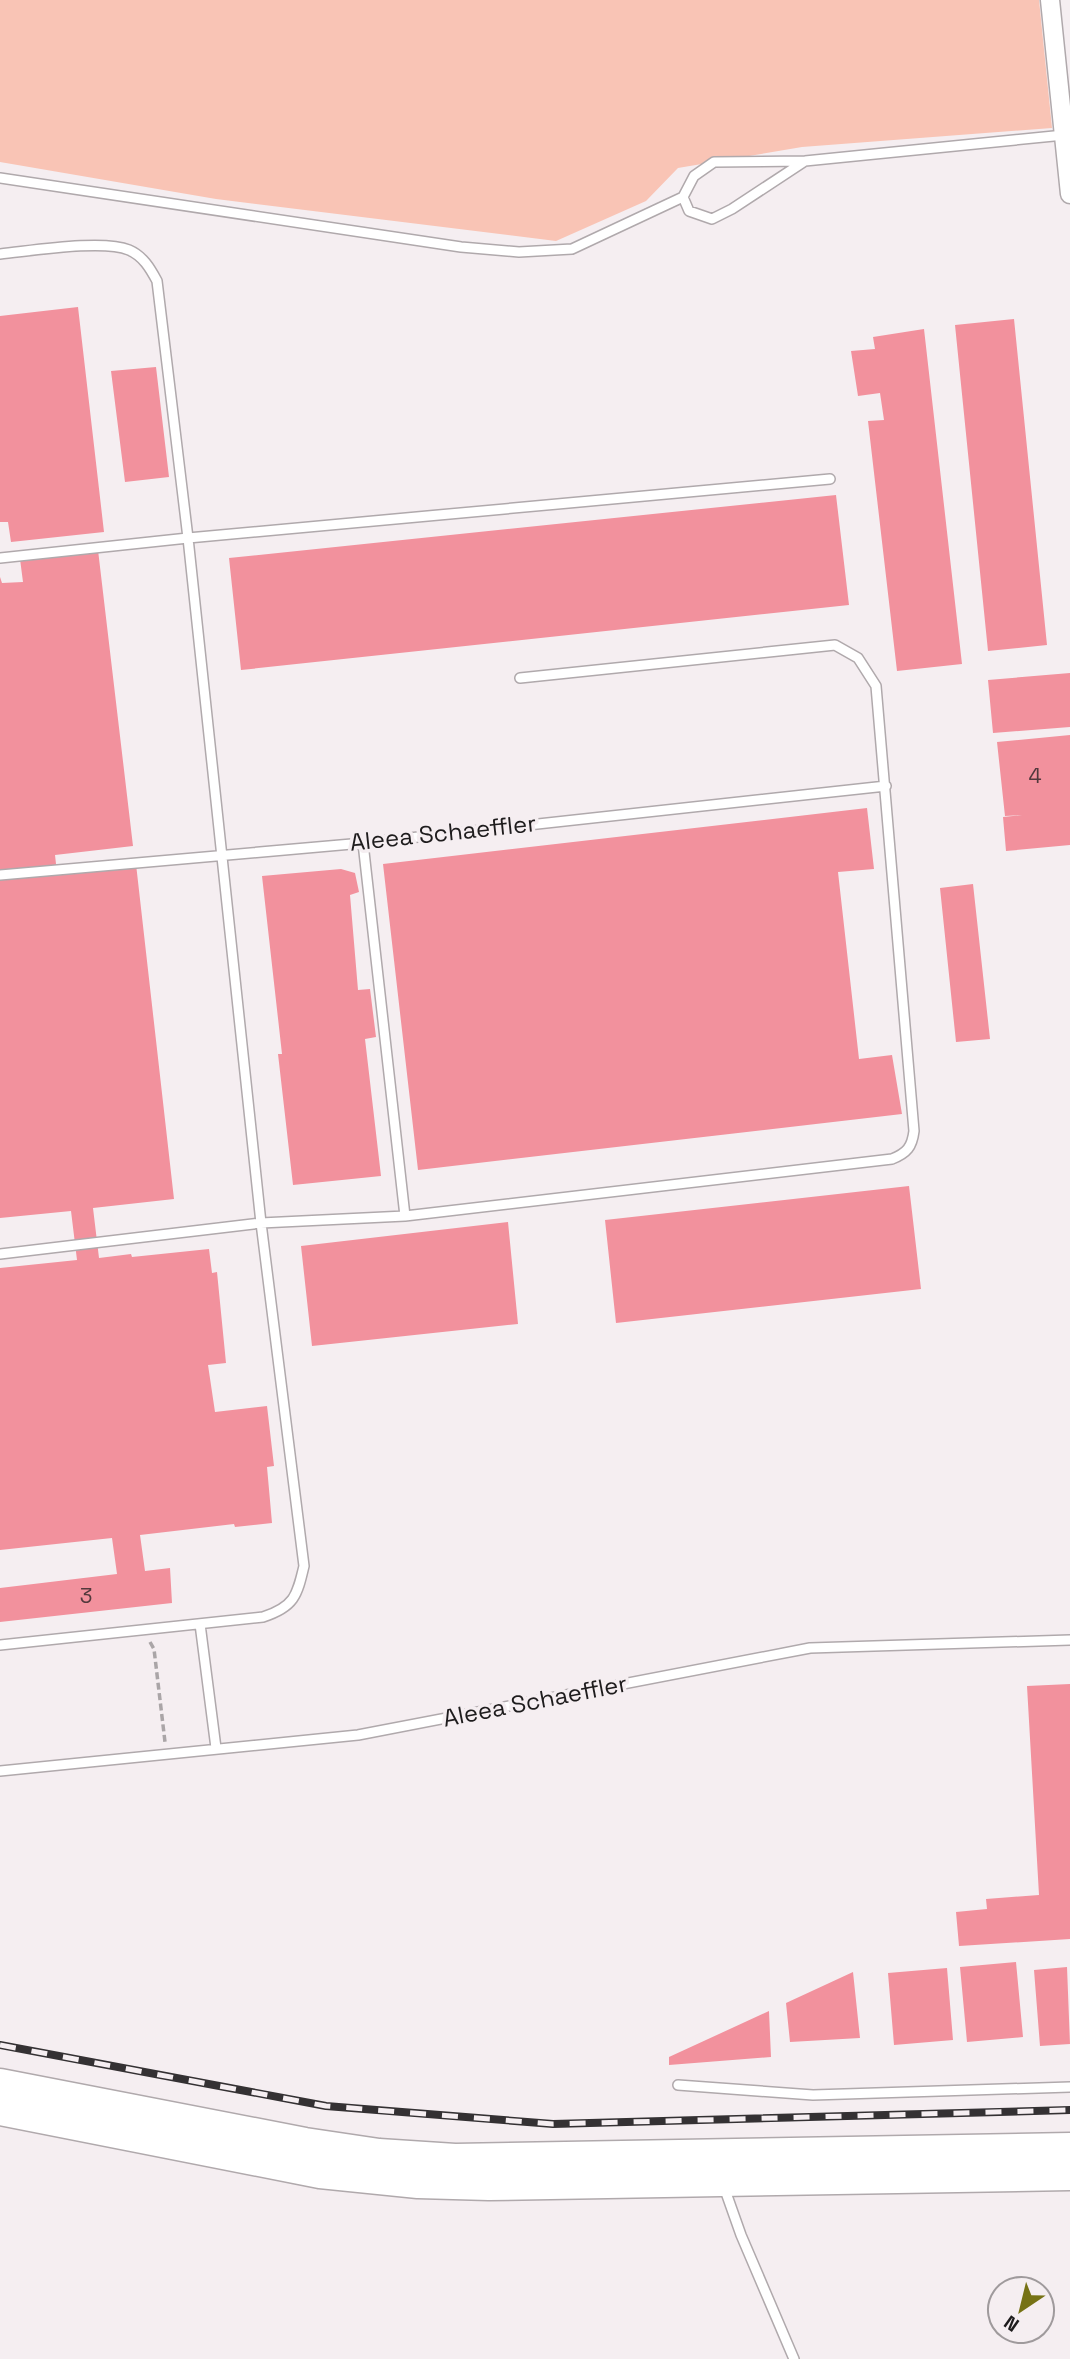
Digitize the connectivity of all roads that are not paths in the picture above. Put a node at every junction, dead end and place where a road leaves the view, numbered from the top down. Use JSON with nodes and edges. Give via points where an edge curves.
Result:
{"nodes":[{"id":1,"x":1050,"y":0,"type":"edge"},
{"id":2,"x":1064,"y":135,"type":"junction"},
{"id":3,"x":805,"y":161,"type":"junction"},
{"id":4,"x":0,"y":178,"type":"edge"},
{"id":5,"x":1070,"y":194,"type":"edge"},
{"id":6,"x":683,"y":197,"type":"junction"},
{"id":7,"x":0,"y":254,"type":"edge"},
{"id":8,"x":830,"y":479,"type":"dead end"},
{"id":9,"x":188,"y":538,"type":"junction"},
{"id":10,"x":0,"y":558,"type":"edge"},
{"id":11,"x":520,"y":678,"type":"dead end"},
{"id":12,"x":886,"y":786,"type":"junction"},
{"id":13,"x":363,"y":842,"type":"junction"},
{"id":14,"x":220,"y":854,"type":"junction"},
{"id":15,"x":0,"y":875,"type":"edge"},
{"id":16,"x":405,"y":1216,"type":"junction"},
{"id":17,"x":261,"y":1223,"type":"junction"},
{"id":18,"x":0,"y":1254,"type":"edge"},
{"id":19,"x":200,"y":1623,"type":"junction"},
{"id":20,"x":1070,"y":1640,"type":"edge"},
{"id":21,"x":0,"y":1645,"type":"edge"},
{"id":22,"x":216,"y":1748,"type":"junction"},
{"id":23,"x":0,"y":1771,"type":"edge"},
{"id":24,"x":0,"y":2084,"type":"edge"},
{"id":25,"x":678,"y":2085,"type":"dead end"},
{"id":26,"x":1070,"y":2087,"type":"edge"},
{"id":27,"x":0,"y":2110,"type":"edge"},
{"id":28,"x":1070,"y":2148,"type":"edge"},
{"id":29,"x":1070,"y":2175,"type":"edge"},
{"id":30,"x":722,"y":2182,"type":"junction"},
{"id":31,"x":794,"y":2359,"type":"edge"}],
"edges":[{"from":1,"to":2,"type":"street"},
{"from":2,"to":3,"type":"lane"},
{"from":2,"to":5,"type":"street"},
{"from":3,"to":6,"type":"lane","via":[[713,162],[694,176]]},
{"from":3,"to":6,"type":"lane","via":[[712,219],[689,211]]},
{"from":4,"to":6,"type":"lane","via":[[519,252],[572,248]]},
{"from":7,"to":9,"type":"lane","via":[[113,244],[148,264],[157,281]]},
{"from":8,"to":9,"type":"lane"},
{"from":9,"to":10,"type":"lane"},
{"from":9,"to":14,"type":"lane"},
{"from":11,"to":12,"type":"lane","via":[[835,645],[858,658],[876,686]]},
{"from":12,"to":13,"type":"lane","name":"Aleea Schaeffler"},
{"from":12,"to":16,"type":"lane","via":[[914,1131],[906,1153],[892,1159]]},
{"from":13,"to":14,"type":"lane","name":"Aleea Schaeffler"},
{"from":13,"to":16,"type":"lane"},
{"from":14,"to":15,"type":"lane","name":"Aleea Schaeffler"},
{"from":14,"to":17,"type":"lane"},
{"from":16,"to":17,"type":"lane"},
{"from":17,"to":18,"type":"lane"},
{"from":17,"to":19,"type":"lane","via":[[304,1566],[298,1594],[283,1611]]},
{"from":19,"to":21,"type":"lane"},
{"from":19,"to":22,"type":"lane"},
{"from":20,"to":22,"type":"lane","name":"Aleea Schaeffler","via":[[810,1648],[358,1735]]},
{"from":22,"to":23,"type":"lane","name":"Aleea Schaeffler"},
{"from":24,"to":28,"type":"highway","via":[[305,2143],[442,2158]]},
{"from":25,"to":26,"type":"lane","via":[[813,2095]]},
{"from":27,"to":30,"type":"highway","via":[[320,2173],[418,2183]]},
{"from":29,"to":30,"type":"highway"},
{"from":30,"to":31,"type":"lane"}]}
